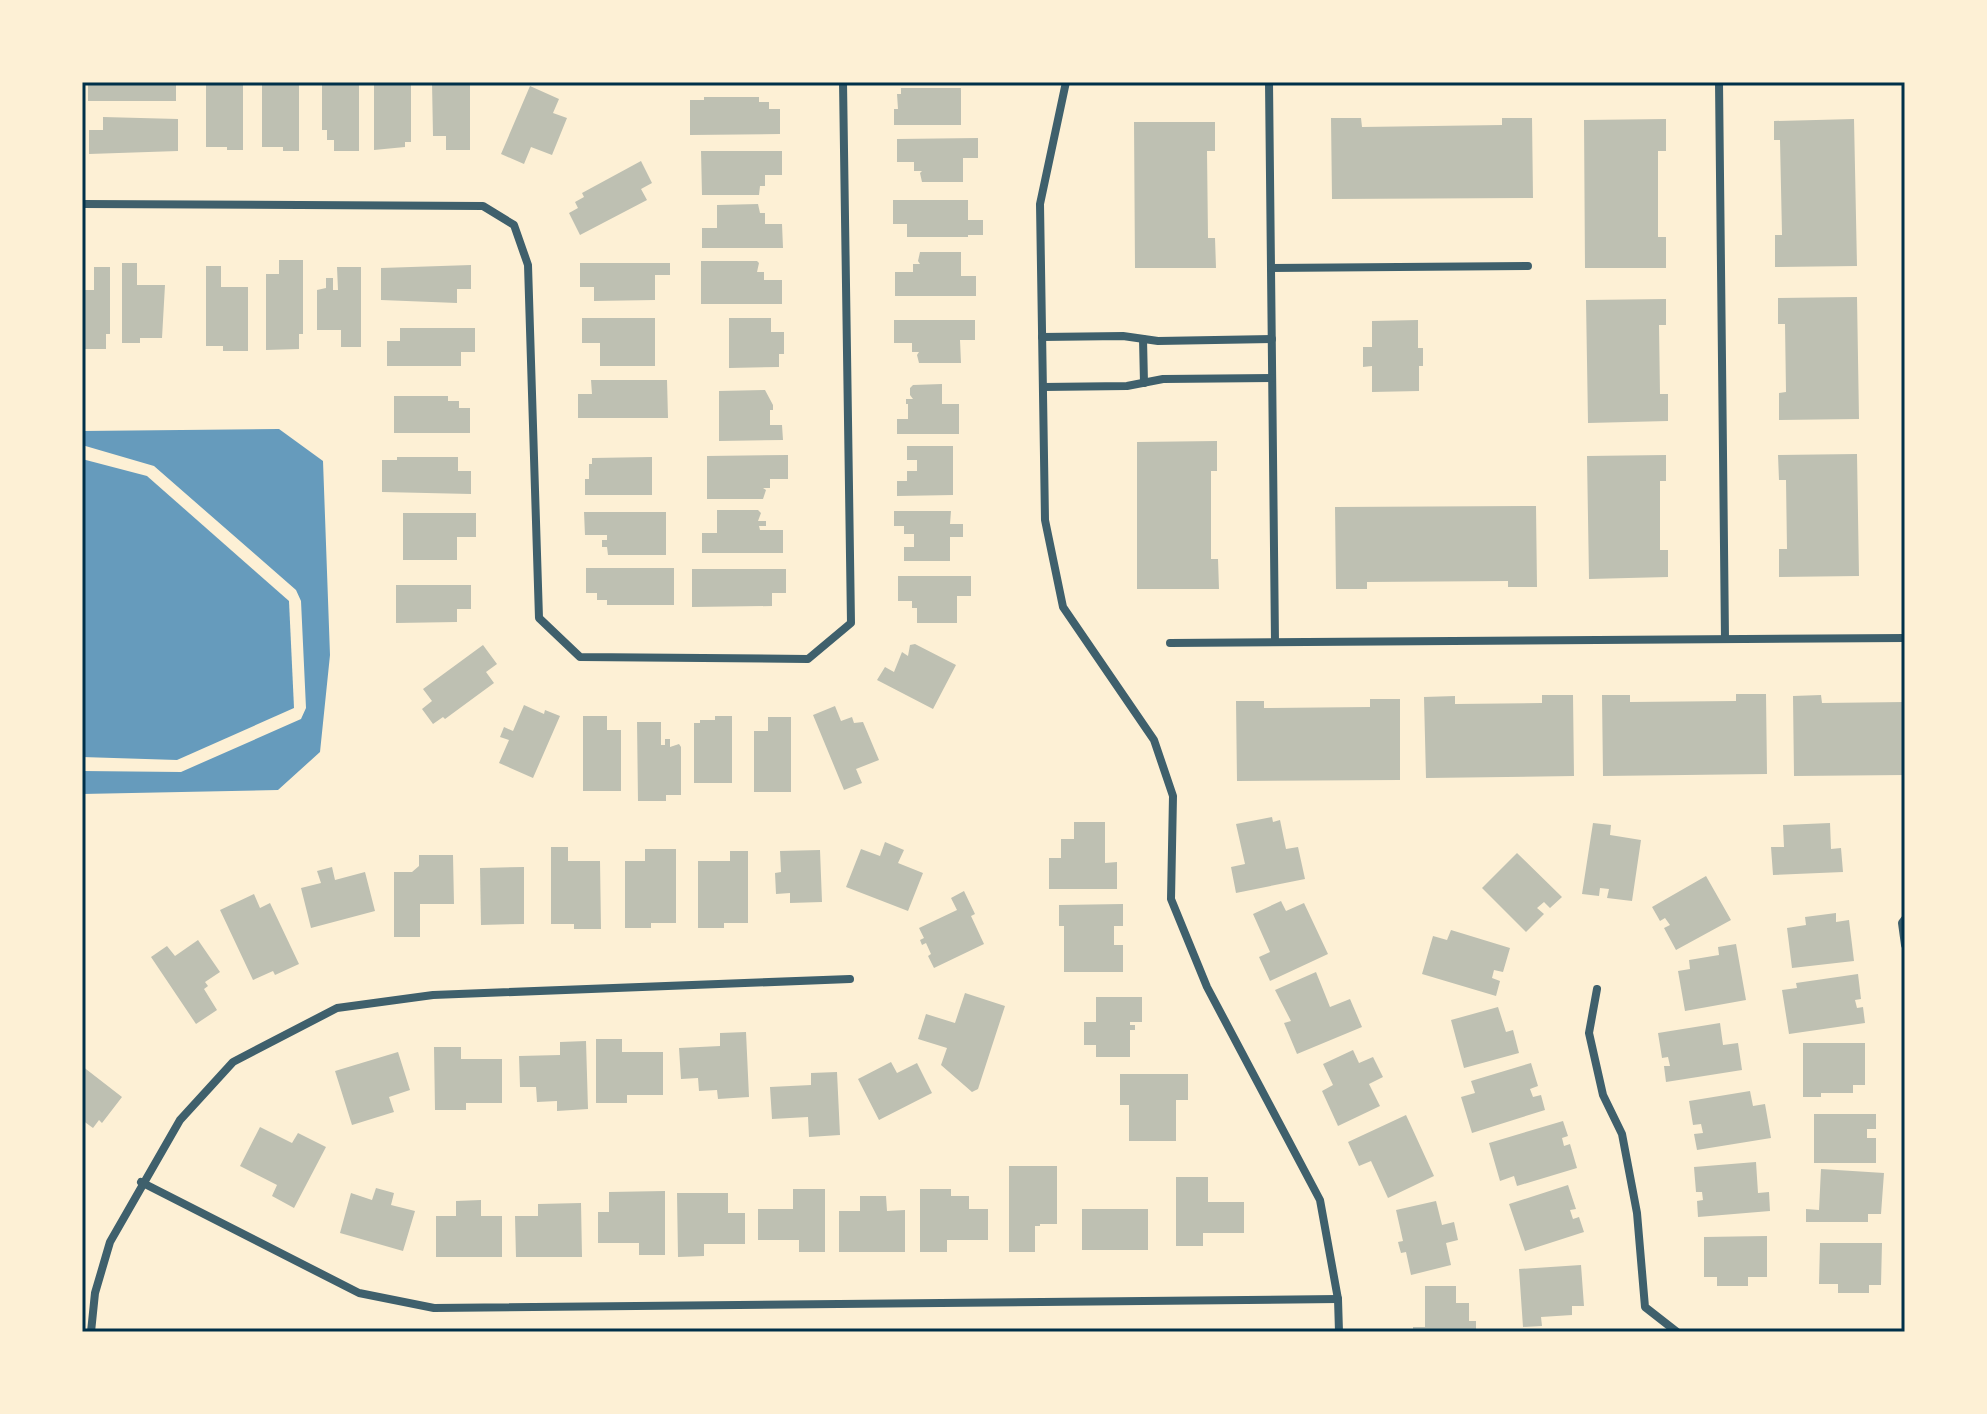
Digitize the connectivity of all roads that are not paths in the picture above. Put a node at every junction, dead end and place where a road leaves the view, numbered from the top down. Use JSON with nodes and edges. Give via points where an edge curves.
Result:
{"nodes":[{"id":1,"x":843,"y":82,"type":"edge"},
{"id":2,"x":1066,"y":82,"type":"edge"},
{"id":3,"x":1269,"y":82,"type":"edge"},
{"id":4,"x":1719,"y":82,"type":"edge"},
{"id":5,"x":82,"y":204,"type":"edge"},
{"id":6,"x":1528,"y":266,"type":"dead end"},
{"id":7,"x":1271,"y":268,"type":"junction"},
{"id":8,"x":1042,"y":337,"type":"junction"},
{"id":9,"x":1143,"y":339,"type":"junction"},
{"id":10,"x":1272,"y":339,"type":"junction"},
{"id":11,"x":1272,"y":378,"type":"junction"},
{"id":12,"x":1144,"y":383,"type":"junction"},
{"id":13,"x":1043,"y":387,"type":"junction"},
{"id":14,"x":1905,"y":638,"type":"edge"},
{"id":15,"x":1725,"y":639,"type":"junction"},
{"id":16,"x":1275,"y":642,"type":"junction"},
{"id":17,"x":1170,"y":643,"type":"dead end"},
{"id":18,"x":1905,"y":919,"type":"edge"},
{"id":19,"x":1905,"y":945,"type":"edge"},
{"id":20,"x":850,"y":979,"type":"dead end"},
{"id":21,"x":1597,"y":989,"type":"dead end"},
{"id":22,"x":141,"y":1182,"type":"junction"},
{"id":23,"x":1338,"y":1299,"type":"junction"},
{"id":24,"x":91,"y":1332,"type":"edge"},
{"id":25,"x":1339,"y":1332,"type":"edge"},
{"id":26,"x":1677,"y":1332,"type":"edge"}],
"edges":[{"from":1,"to":5,"type":"street","via":[[851,623],[808,659],[580,657],[539,618],[528,265],[514,225],[483,206]]},
{"from":2,"to":8,"type":"street","via":[[1040,204]]},
{"from":3,"to":7,"type":"street"},
{"from":4,"to":15,"type":"street"},
{"from":6,"to":7,"type":"street"},
{"from":7,"to":10,"type":"street"},
{"from":8,"to":9,"type":"street"},
{"from":8,"to":13,"type":"street"},
{"from":9,"to":10,"type":"street"},
{"from":9,"to":12,"type":"street"},
{"from":10,"to":11,"type":"street"},
{"from":11,"to":12,"type":"street"},
{"from":11,"to":16,"type":"street"},
{"from":12,"to":13,"type":"street"},
{"from":13,"to":23,"type":"street","via":[[1045,520],[1063,607],[1154,740],[1173,796],[1171,899],[1207,987],[1320,1200]]},
{"from":14,"to":15,"type":"street"},
{"from":15,"to":16,"type":"street"},
{"from":16,"to":17,"type":"street"},
{"from":18,"to":19,"type":"street"},
{"from":20,"to":22,"type":"street","via":[[433,995],[337,1008],[233,1062],[180,1120]]},
{"from":21,"to":26,"type":"street","via":[[1589,1033],[1603,1095],[1622,1134],[1637,1213],[1645,1307]]},
{"from":22,"to":23,"type":"street","via":[[359,1293],[434,1308]]},
{"from":22,"to":24,"type":"street","via":[[110,1242],[95,1293]]},
{"from":23,"to":25,"type":"street"}]}
